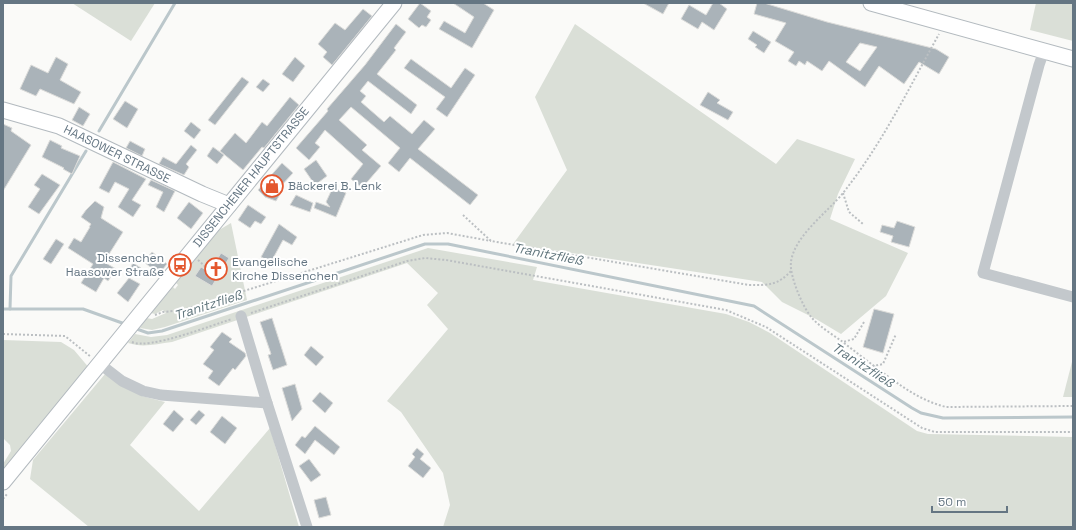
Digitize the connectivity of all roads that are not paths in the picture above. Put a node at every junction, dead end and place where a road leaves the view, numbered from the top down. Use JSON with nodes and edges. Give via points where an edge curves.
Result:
{"nodes":[{"id":1,"x":394,"y":3,"type":"edge"},
{"id":2,"x":871,"y":3,"type":"edge"},
{"id":3,"x":1044,"y":51,"type":"junction"},
{"id":4,"x":1073,"y":59,"type":"edge"},
{"id":5,"x":3,"y":110,"type":"edge"},
{"id":6,"x":229,"y":205,"type":"junction"},
{"id":7,"x":1073,"y":297,"type":"edge"},
{"id":8,"x":241,"y":316,"type":"road end"},
{"id":9,"x":100,"y":364,"type":"junction"},
{"id":10,"x":267,"y":403,"type":"junction"},
{"id":11,"x":3,"y":482,"type":"edge"},
{"id":12,"x":307,"y":527,"type":"edge"}],
"edges":[{"from":1,"to":6,"type":"street","name":"DISSENCHENER HAUPTSTRASSE"},
{"from":2,"to":3,"type":"street"},
{"from":3,"to":4,"type":"street"},
{"from":3,"to":7,"type":"street","via":[[983,273]]},
{"from":5,"to":6,"type":"street","name":"HAASOWER STRASSE","via":[[59,126]]},
{"from":6,"to":9,"type":"street","name":"DISSENCHENER HAUPTSTRASSE"},
{"from":8,"to":10,"type":"street"},
{"from":9,"to":10,"type":"street","via":[[122,381],[143,391],[161,395]]},
{"from":9,"to":11,"type":"street","name":"DISSENCHENER HAUPTSTRASSE"},
{"from":10,"to":12,"type":"street"}]}
